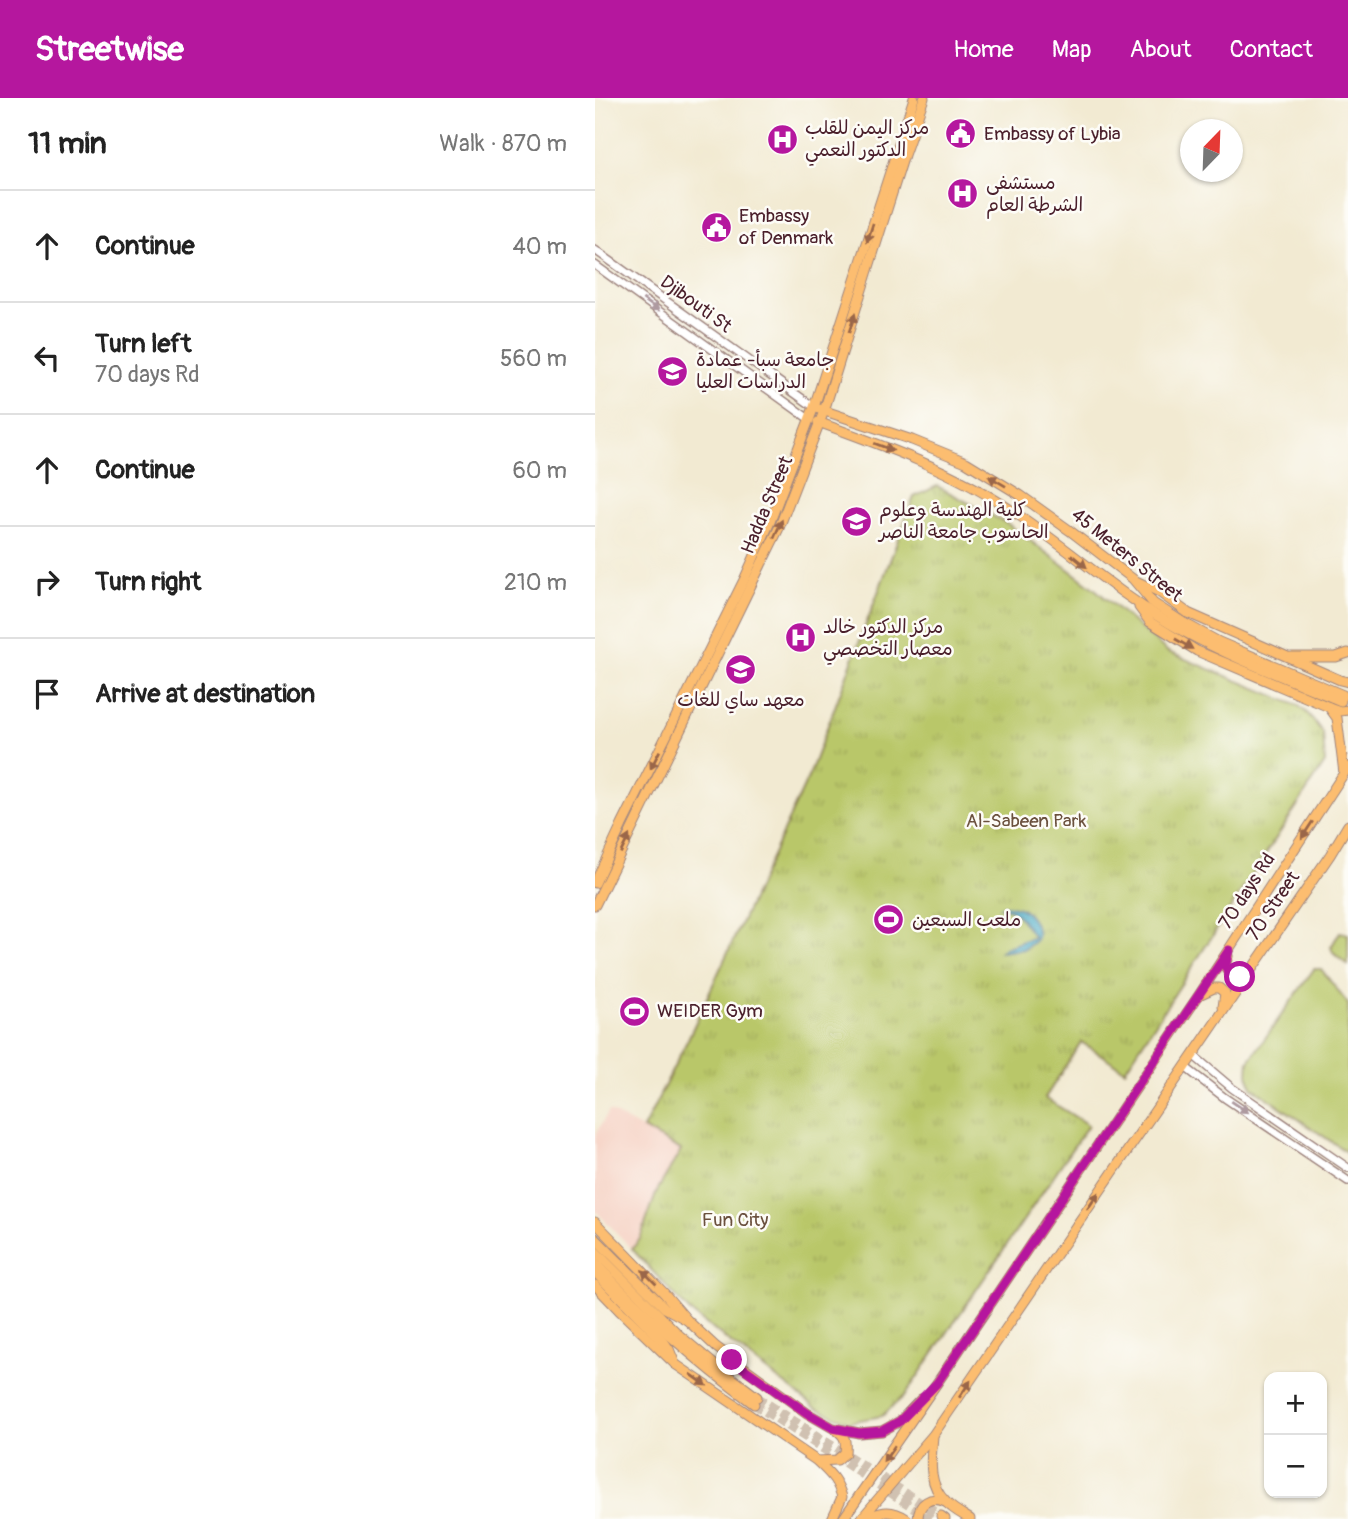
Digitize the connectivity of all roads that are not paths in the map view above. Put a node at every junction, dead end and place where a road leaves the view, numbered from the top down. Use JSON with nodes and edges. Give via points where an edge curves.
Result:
{"nodes":[{"id":1,"x":914,"y":98,"type":"edge"},
{"id":2,"x":924,"y":98,"type":"edge"},
{"id":3,"x":595,"y":250,"type":"edge"},
{"id":4,"x":595,"y":265,"type":"edge"},
{"id":5,"x":814,"y":407,"type":"junction"},
{"id":6,"x":824,"y":411,"type":"junction"},
{"id":7,"x":809,"y":419,"type":"junction"},
{"id":8,"x":820,"y":422,"type":"junction"},
{"id":9,"x":1020,"y":495,"type":"junction"},
{"id":10,"x":1011,"y":509,"type":"junction"},
{"id":11,"x":1133,"y":579,"type":"junction"},
{"id":12,"x":1133,"y":600,"type":"junction"},
{"id":13,"x":1348,"y":653,"type":"edge"},
{"id":14,"x":1283,"y":656,"type":"junction"},
{"id":15,"x":1344,"y":689,"type":"edge"},
{"id":16,"x":1329,"y":707,"type":"junction"},
{"id":17,"x":1348,"y":710,"type":"edge"},
{"id":18,"x":1346,"y":770,"type":"edge"},
{"id":19,"x":1348,"y":825,"type":"edge"},
{"id":20,"x":595,"y":883,"type":"edge"},
{"id":21,"x":595,"y":905,"type":"edge"},
{"id":22,"x":1229,"y":950,"type":"junction"},
{"id":23,"x":1250,"y":971,"type":"junction"},
{"id":24,"x":1199,"y":995,"type":"junction"},
{"id":25,"x":1222,"y":1012,"type":"junction"},
{"id":26,"x":1193,"y":1055,"type":"junction"},
{"id":27,"x":1185,"y":1067,"type":"junction"},
{"id":28,"x":1348,"y":1168,"type":"edge"},
{"id":29,"x":1348,"y":1181,"type":"edge"},
{"id":30,"x":595,"y":1222,"type":"edge"},
{"id":31,"x":595,"y":1238,"type":"edge"},
{"id":32,"x":595,"y":1251,"type":"edge"},
{"id":33,"x":595,"y":1263,"type":"edge"},
{"id":34,"x":595,"y":1272,"type":"edge"},
{"id":35,"x":595,"y":1284,"type":"edge"},
{"id":36,"x":687,"y":1320,"type":"junction"},
{"id":37,"x":675,"y":1364,"type":"junction"},
{"id":38,"x":937,"y":1383,"type":"junction"},
{"id":39,"x":833,"y":1428,"type":"junction"},
{"id":40,"x":933,"y":1435,"type":"junction"},
{"id":41,"x":817,"y":1461,"type":"junction"},
{"id":42,"x":945,"y":1502,"type":"junction"},
{"id":43,"x":832,"y":1519,"type":"edge"},
{"id":44,"x":842,"y":1519,"type":"edge"},
{"id":45,"x":862,"y":1519,"type":"edge"},
{"id":46,"x":907,"y":1519,"type":"edge"},
{"id":47,"x":918,"y":1519,"type":"edge"},
{"id":48,"x":970,"y":1519,"type":"edge"}],
"edges":[{"from":1,"to":5,"type":"main road","name":"Hadda Street","one_way":true},
{"from":6,"to":2,"type":"main road","name":"Hadda Street","one_way":true},
{"from":3,"to":5,"type":"street","name":"Djibouti St"},
{"from":4,"to":7,"type":"street","name":"Djibouti St","one_way":true},
{"from":5,"to":6,"type":"main road","name":"45 Meters Street"},
{"from":5,"to":7,"type":"main road","name":"Hadda Street"},
{"from":6,"to":8,"type":"main road","name":"Hadda Street"},
{"from":9,"to":6,"type":"main road","name":"45 Meters Street","one_way":true,"via":[[966,462]]},
{"from":7,"to":8,"type":"main road","name":"45 Meters Street"},
{"from":7,"to":20,"type":"main road","name":"Hadda Street","one_way":true,"via":[[744,580]]},
{"from":8,"to":10,"type":"main road","name":"45 Meters Street","one_way":true,"via":[[958,478]]},
{"from":21,"to":8,"type":"main road","name":"Hadda Street","one_way":true,"via":[[779,528]]},
{"from":9,"to":10,"type":"main road"},
{"from":9,"to":11,"type":"main road","name":"45 Meters Street"},
{"from":10,"to":12,"type":"main road","name":"45 Meters Street","one_way":true},
{"from":11,"to":14,"type":"main road","via":[[1188,613]]},
{"from":11,"to":15,"type":"main road","name":"45 Meters Street","via":[[1153,603],[1219,642]]},
{"from":12,"to":15,"type":"main road","name":"45 Meters Street","via":[[1213,646]]},
{"from":12,"to":16,"type":"main road","one_way":true,"via":[[1150,622],[1196,651]]},
{"from":13,"to":14,"type":"main road"},
{"from":14,"to":15,"type":"main road"},
{"from":16,"to":17,"type":"main road"},
{"from":16,"to":18,"type":"main road","via":[[1337,719]]},
{"from":18,"to":22,"type":"main road","name":"70 days Rd","one_way":true},
{"from":19,"to":23,"type":"main road","name":"70 Street"},
{"from":22,"to":23,"type":"main road","via":[[1225,966],[1230,974],[1240,977]]},
{"from":22,"to":24,"type":"main road","name":"70 days Rd"},
{"from":23,"to":25,"type":"main road","name":"70 Street"},
{"from":24,"to":25,"type":"main road","via":[[1214,988],[1222,990]]},
{"from":24,"to":38,"type":"main road","name":"70 days Rd"},
{"from":25,"to":26,"type":"main road","name":"70 Street"},
{"from":26,"to":27,"type":"main road","name":"70 Street"},
{"from":26,"to":28,"type":"street","via":[[1232,1088]]},
{"from":27,"to":29,"type":"street","one_way":true},
{"from":40,"to":27,"type":"main road","name":"70 Street","one_way":true},
{"from":36,"to":30,"type":"main road","one_way":true},
{"from":31,"to":36,"type":"main road","via":[[665,1308]]},
{"from":32,"to":33,"type":"main road","via":[[679,1335],[755,1400],[677,1344]]},
{"from":34,"to":37,"type":"main road","via":[[664,1342]]},
{"from":35,"to":37,"type":"main road"},
{"from":36,"to":39,"type":"main road","via":[[732,1360]]},
{"from":37,"to":41,"type":"main road","one_way":true},
{"from":38,"to":39,"type":"main road","via":[[900,1421],[882,1431]]},
{"from":38,"to":44,"type":"main road","name":"70 days Rd","one_way":true},
{"from":39,"to":41,"type":"main road","via":[[846,1442],[845,1452],[837,1460]]},
{"from":40,"to":42,"type":"main road","via":[[930,1467]]},
{"from":40,"to":45,"type":"main road","name":"70 Street"},
{"from":41,"to":43,"type":"main road","via":[[832,1475],[842,1497]]},
{"from":42,"to":47,"type":"main road","via":[[925,1502]]},
{"from":42,"to":48,"type":"main road"},
{"from":45,"to":46,"type":"main road","via":[[887,1511]]}]}
